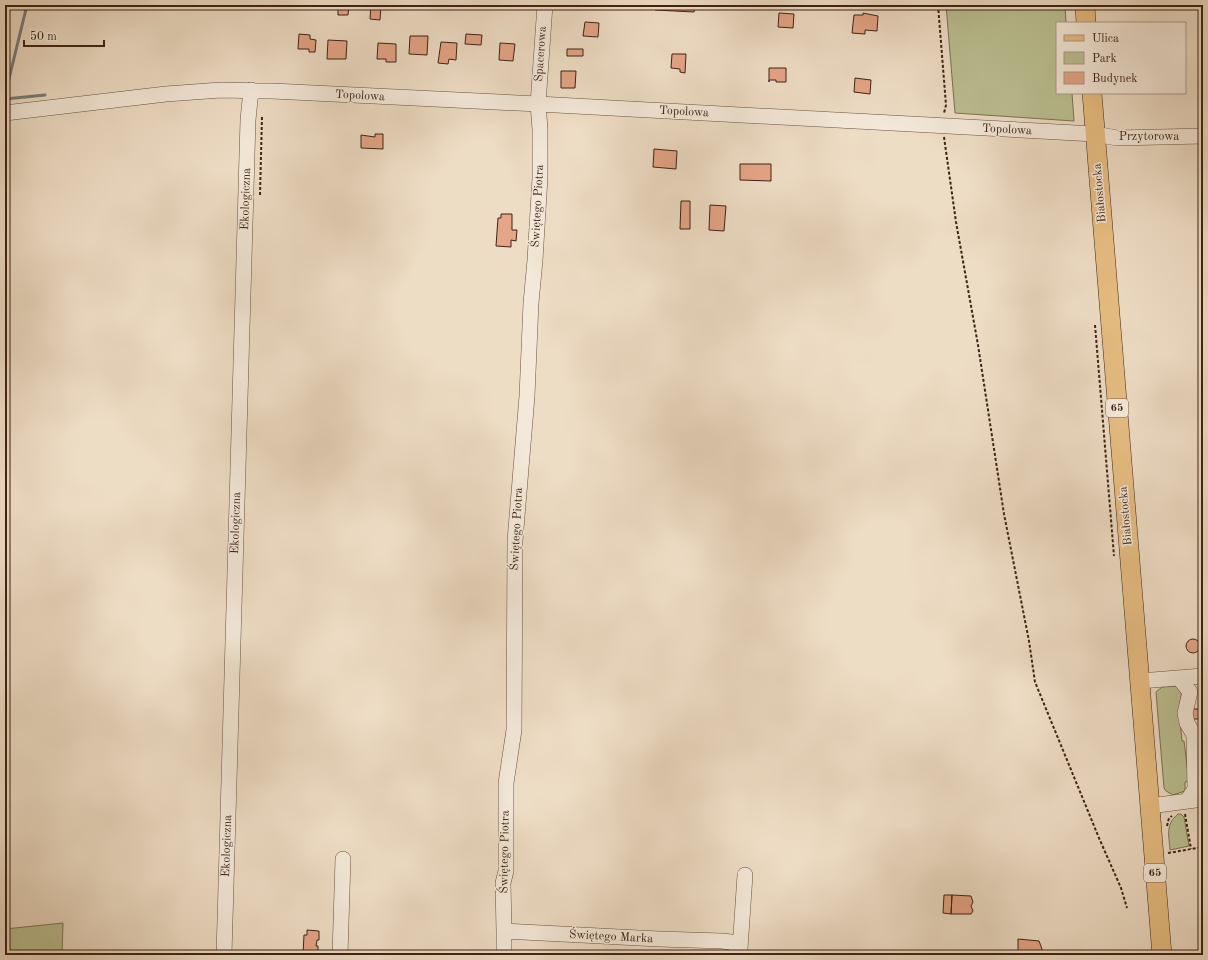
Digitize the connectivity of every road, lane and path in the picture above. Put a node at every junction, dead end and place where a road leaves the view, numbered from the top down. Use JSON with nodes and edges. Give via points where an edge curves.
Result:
{"nodes":[{"id":1,"x":544,"y":5,"type":"edge"},
{"id":2,"x":938,"y":5,"type":"edge"},
{"id":3,"x":1085,"y":5,"type":"edge"},
{"id":4,"x":1086,"y":22,"type":"edge"},
{"id":5,"x":251,"y":90,"type":"junction"},
{"id":6,"x":1092,"y":94,"type":"edge"},
{"id":7,"x":538,"y":104,"type":"junction"},
{"id":8,"x":5,"y":113,"type":"edge"},
{"id":9,"x":943,"y":126,"type":"junction"},
{"id":10,"x":1095,"y":134,"type":"junction"},
{"id":11,"x":1203,"y":136,"type":"edge"},
{"id":12,"x":1203,"y":676,"type":"edge"},
{"id":13,"x":1179,"y":678,"type":"junction"},
{"id":14,"x":1140,"y":681,"type":"junction"},
{"id":15,"x":1203,"y":798,"type":"edge"},
{"id":16,"x":1185,"y":805,"type":"junction"},
{"id":17,"x":1150,"y":806,"type":"junction"},
{"id":18,"x":1203,"y":846,"type":"edge"},
{"id":19,"x":1191,"y":849,"type":"junction"},
{"id":20,"x":1168,"y":853,"type":"dead end"},
{"id":21,"x":343,"y":859,"type":"dead end"},
{"id":22,"x":745,"y":875,"type":"dead end"},
{"id":23,"x":1127,"y":908,"type":"dead end"},
{"id":24,"x":504,"y":931,"type":"junction"},
{"id":25,"x":1162,"y":947,"type":"edge"},
{"id":26,"x":741,"y":952,"type":"edge"},
{"id":27,"x":224,"y":955,"type":"edge"},
{"id":28,"x":340,"y":955,"type":"edge"},
{"id":29,"x":504,"y":955,"type":"edge"}],
"edges":[{"from":1,"to":7,"type":"street","name":"Spacerowa"},
{"from":2,"to":9,"type":"path","via":[[946,105]]},
{"from":3,"to":4,"type":"main road"},
{"from":5,"to":7,"type":"street","name":"Topolowa"},
{"from":5,"to":8,"type":"street","name":"Topolowa","via":[[166,94]]},
{"from":5,"to":27,"type":"street","name":"Ekologiczna"},
{"from":6,"to":10,"type":"main road","name":"Białostocka","number":"65"},
{"from":7,"to":9,"type":"street","name":"Topolowa"},
{"from":7,"to":24,"type":"street","name":"Świętego Piotra","via":[[540,178],[515,542],[514,730],[506,783]]},
{"from":9,"to":10,"type":"street","name":"Topolowa"},
{"from":9,"to":23,"type":"path","via":[[956,222],[1034,682],[1122,888]]},
{"from":10,"to":11,"type":"street","name":"Przytorowa","via":[[1116,138]]},
{"from":10,"to":14,"type":"main road","name":"Białostocka","number":"65"},
{"from":12,"to":13,"type":"street"},
{"from":13,"to":14,"type":"street"},
{"from":13,"to":16,"type":"street","via":[[1190,692],[1185,713],[1194,735],[1195,789]]},
{"from":14,"to":17,"type":"main road","name":"Białostocka","number":"65"},
{"from":15,"to":16,"type":"street"},
{"from":16,"to":17,"type":"street"},
{"from":16,"to":19,"type":"path"},
{"from":17,"to":25,"type":"main road","name":"Białostocka","number":"65"},
{"from":18,"to":19,"type":"path"},
{"from":19,"to":20,"type":"path"},
{"from":21,"to":28,"type":"street"},
{"from":22,"to":26,"type":"street"},
{"from":24,"to":26,"type":"street","name":"Świętego Marka","via":[[722,941],[731,942]]},
{"from":24,"to":29,"type":"street","name":"Świętego Piotra"}]}
